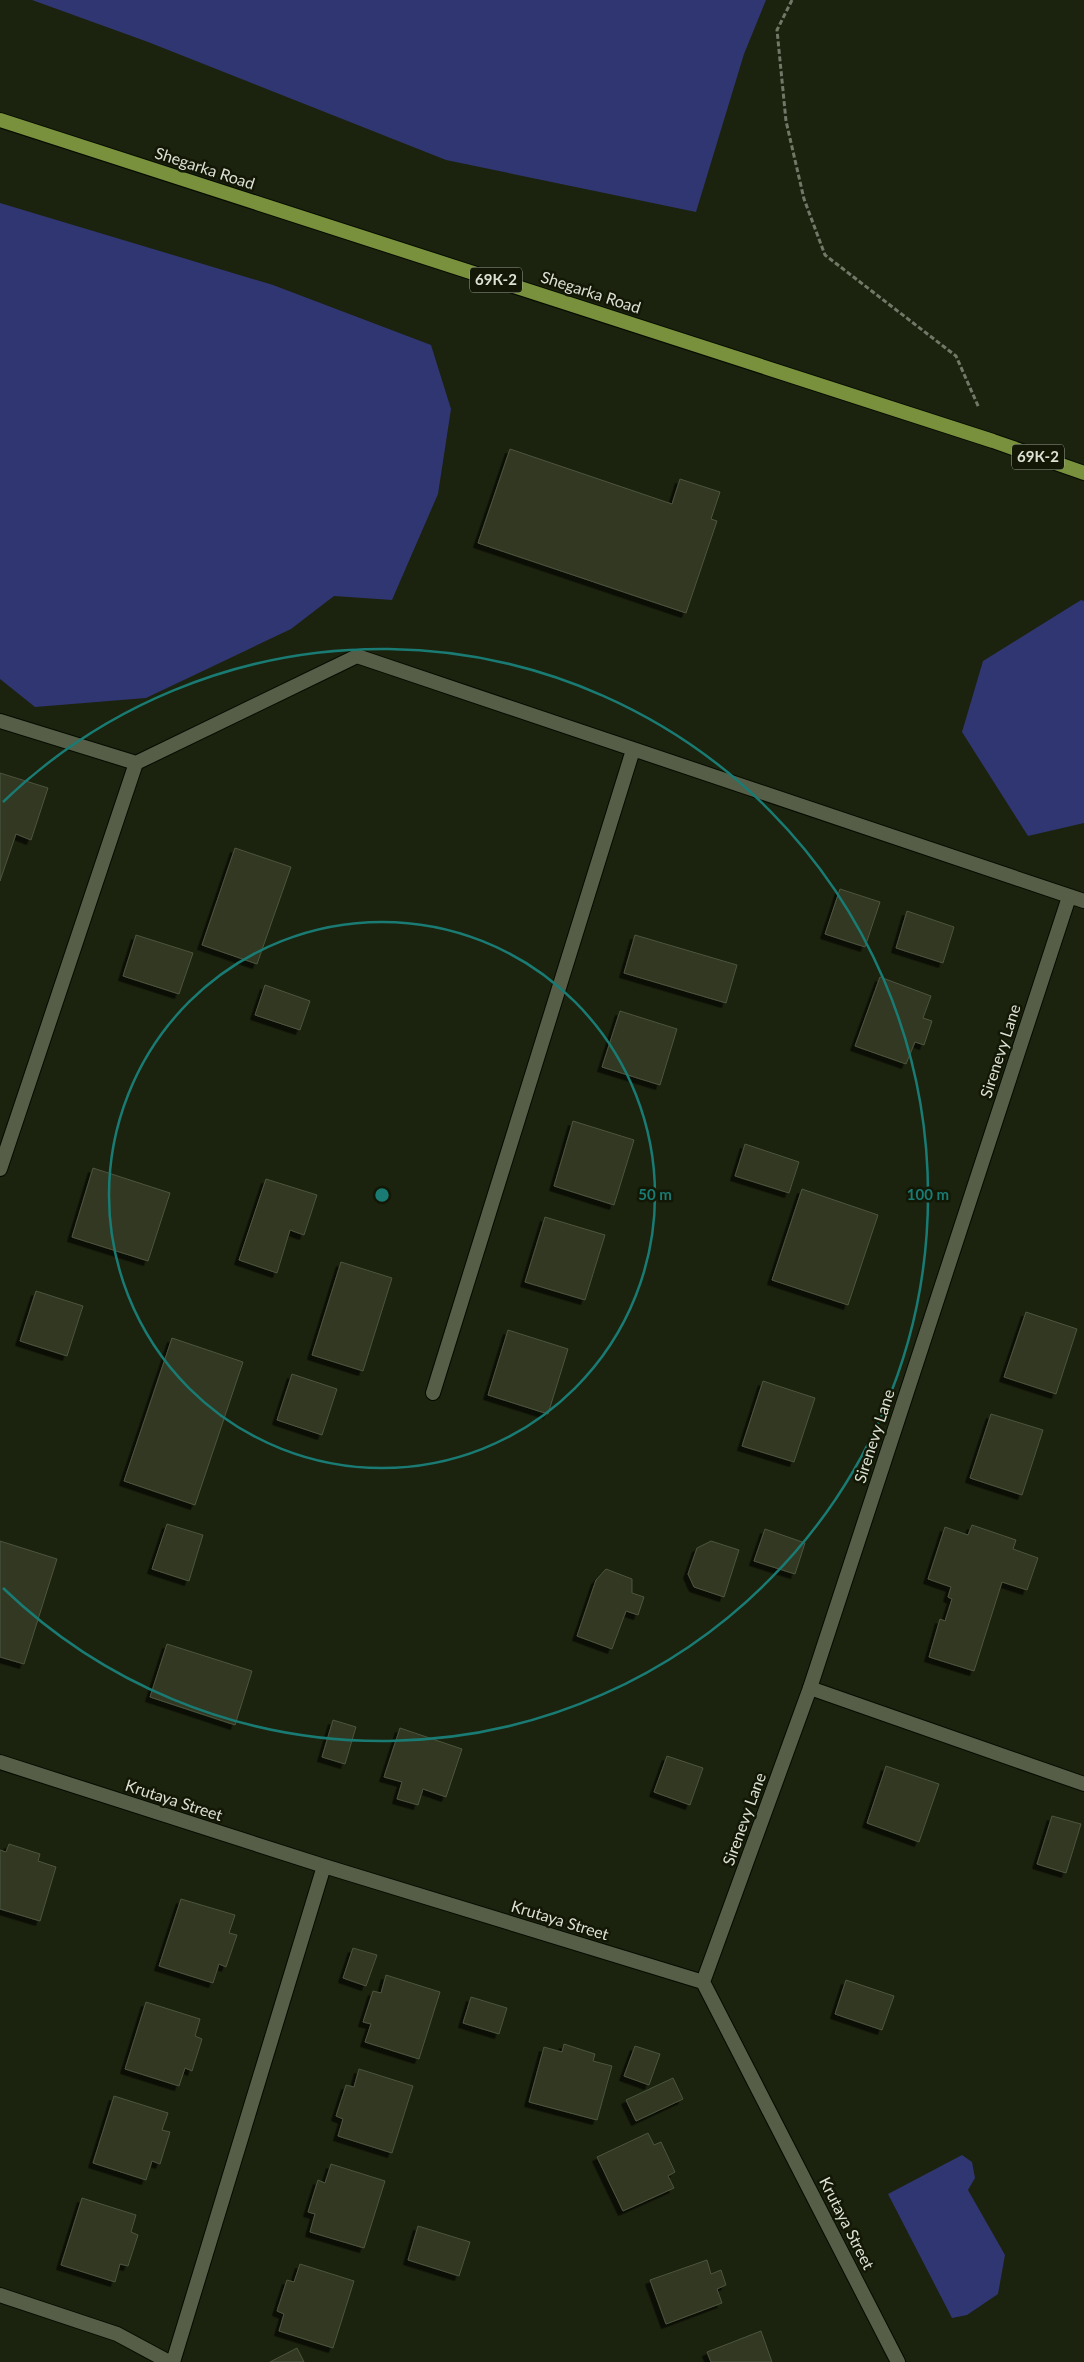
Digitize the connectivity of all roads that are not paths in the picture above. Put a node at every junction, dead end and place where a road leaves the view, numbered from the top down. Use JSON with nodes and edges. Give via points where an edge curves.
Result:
{"nodes":[{"id":1,"x":0,"y":120,"type":"edge"},
{"id":2,"x":1084,"y":473,"type":"edge"},
{"id":3,"x":0,"y":721,"type":"edge"},
{"id":4,"x":633,"y":750,"type":"junction"},
{"id":5,"x":136,"y":763,"type":"junction"},
{"id":6,"x":1069,"y":896,"type":"junction"},
{"id":7,"x":1084,"y":902,"type":"edge"},
{"id":8,"x":0,"y":1169,"type":"edge"},
{"id":9,"x":433,"y":1392,"type":"dead end"},
{"id":10,"x":810,"y":1688,"type":"junction"},
{"id":11,"x":0,"y":1762,"type":"edge"},
{"id":12,"x":1084,"y":1784,"type":"edge"},
{"id":13,"x":324,"y":1866,"type":"junction"},
{"id":14,"x":703,"y":1982,"type":"junction"},
{"id":15,"x":0,"y":2296,"type":"edge"},
{"id":16,"x":171,"y":2362,"type":"edge"},
{"id":17,"x":898,"y":2362,"type":"edge"}],
"edges":[{"from":1,"to":2,"type":"main road","name":"Shegarka Road","number":"69К-2"},
{"from":3,"to":5,"type":"street"},
{"from":4,"to":5,"type":"street","via":[[356,656]]},
{"from":4,"to":6,"type":"street"},
{"from":4,"to":9,"type":"street"},
{"from":5,"to":8,"type":"street"},
{"from":6,"to":7,"type":"street"},
{"from":6,"to":10,"type":"street","name":"Sirenevy Lane"},
{"from":10,"to":12,"type":"street"},
{"from":10,"to":14,"type":"street","name":"Sirenevy Lane"},
{"from":11,"to":13,"type":"street","name":"Krutaya Street"},
{"from":13,"to":14,"type":"street","name":"Krutaya Street"},
{"from":13,"to":16,"type":"street"},
{"from":14,"to":17,"type":"street","name":"Krutaya Street"},
{"from":15,"to":16,"type":"street","via":[[117,2334]]}]}
